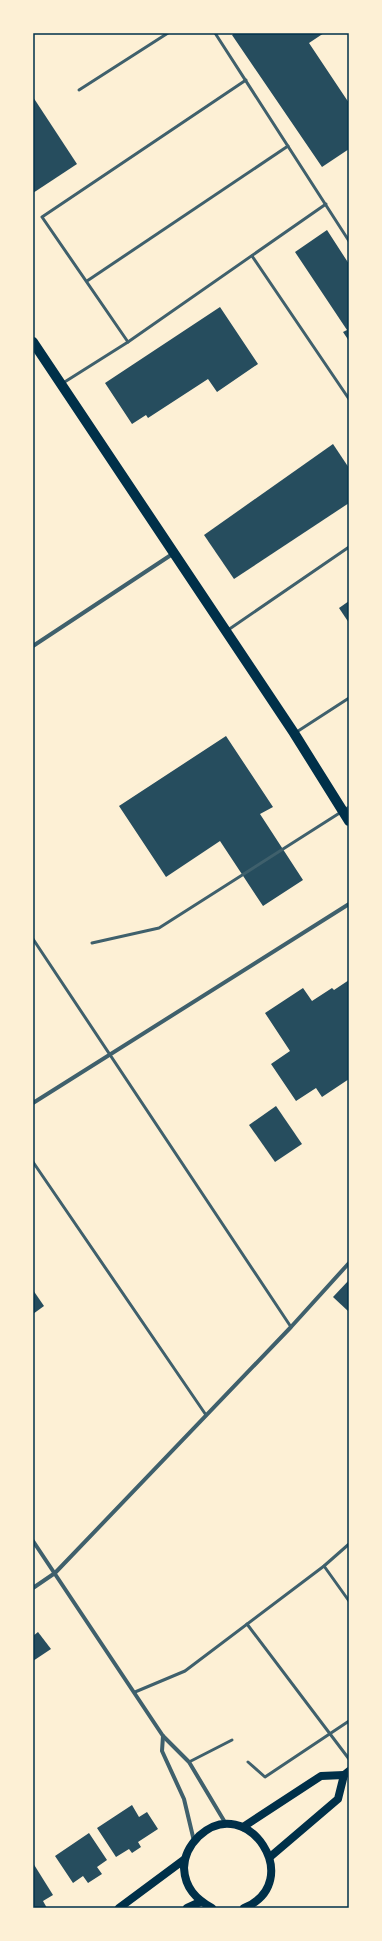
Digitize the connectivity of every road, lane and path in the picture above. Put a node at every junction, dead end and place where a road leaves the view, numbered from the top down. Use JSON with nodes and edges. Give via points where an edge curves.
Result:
{"nodes":[{"id":1,"x":168,"y":33,"type":"edge"},
{"id":2,"x":215,"y":33,"type":"edge"},
{"id":3,"x":246,"y":80,"type":"junction"},
{"id":4,"x":79,"y":90,"type":"dead end"},
{"id":5,"x":288,"y":146,"type":"junction"},
{"id":6,"x":326,"y":204,"type":"junction"},
{"id":7,"x":349,"y":241,"type":"edge"},
{"id":8,"x":252,"y":256,"type":"junction"},
{"id":9,"x":87,"y":282,"type":"junction"},
{"id":10,"x":33,"y":342,"type":"edge"},
{"id":11,"x":128,"y":342,"type":"junction"},
{"id":12,"x":62,"y":384,"type":"junction"},
{"id":13,"x":349,"y":399,"type":"edge"},
{"id":14,"x":349,"y":547,"type":"edge"},
{"id":15,"x":174,"y":553,"type":"junction"},
{"id":16,"x":226,"y":631,"type":"junction"},
{"id":17,"x":33,"y":646,"type":"edge"},
{"id":18,"x":349,"y":698,"type":"edge"},
{"id":19,"x":294,"y":733,"type":"junction"},
{"id":20,"x":346,"y":809,"type":"edge"},
{"id":21,"x":349,"y":821,"type":"edge"},
{"id":22,"x":349,"y":904,"type":"edge"},
{"id":23,"x":33,"y":939,"type":"edge"},
{"id":24,"x":92,"y":943,"type":"dead end"},
{"id":25,"x":110,"y":1054,"type":"junction"},
{"id":26,"x":33,"y":1103,"type":"edge"},
{"id":27,"x":33,"y":1162,"type":"edge"},
{"id":28,"x":349,"y":1263,"type":"edge"},
{"id":29,"x":291,"y":1327,"type":"junction"},
{"id":30,"x":206,"y":1415,"type":"junction"},
{"id":31,"x":33,"y":1541,"type":"edge"},
{"id":32,"x":349,"y":1544,"type":"edge"},
{"id":33,"x":324,"y":1566,"type":"junction"},
{"id":34,"x":55,"y":1573,"type":"junction"},
{"id":35,"x":33,"y":1588,"type":"edge"},
{"id":36,"x":349,"y":1601,"type":"edge"},
{"id":37,"x":247,"y":1624,"type":"junction"},
{"id":38,"x":135,"y":1692,"type":"junction"},
{"id":39,"x":349,"y":1721,"type":"edge"},
{"id":40,"x":329,"y":1734,"type":"junction"},
{"id":41,"x":163,"y":1736,"type":"junction"},
{"id":42,"x":232,"y":1740,"type":"dead end"},
{"id":43,"x":349,"y":1759,"type":"edge"},
{"id":44,"x":189,"y":1762,"type":"junction"},
{"id":45,"x":248,"y":1762,"type":"dead end"},
{"id":46,"x":347,"y":1773,"type":"edge"},
{"id":47,"x":226,"y":1825,"type":"junction"},
{"id":48,"x":243,"y":1828,"type":"junction"},
{"id":49,"x":194,"y":1841,"type":"junction"},
{"id":50,"x":270,"y":1857,"type":"junction"},
{"id":51,"x":186,"y":1859,"type":"junction"},
{"id":52,"x":200,"y":1902,"type":"junction"},
{"id":53,"x":249,"y":1907,"type":"edge"},
{"id":54,"x":118,"y":1908,"type":"edge"},
{"id":55,"x":187,"y":1908,"type":"edge"},
{"id":56,"x":212,"y":1908,"type":"edge"}],
"edges":[{"from":1,"to":4,"type":"lane"},
{"from":2,"to":3,"type":"lane"},
{"from":3,"to":5,"type":"lane"},
{"from":3,"to":9,"type":"lane","via":[[42,217]]},
{"from":5,"to":6,"type":"lane"},
{"from":5,"to":9,"type":"lane"},
{"from":6,"to":7,"type":"lane"},
{"from":6,"to":8,"type":"lane"},
{"from":8,"to":11,"type":"lane"},
{"from":8,"to":13,"type":"lane"},
{"from":9,"to":11,"type":"lane"},
{"from":10,"to":12,"type":"main road"},
{"from":11,"to":12,"type":"lane"},
{"from":12,"to":15,"type":"main road"},
{"from":14,"to":16,"type":"lane"},
{"from":15,"to":16,"type":"main road"},
{"from":15,"to":17,"type":"street"},
{"from":16,"to":19,"type":"main road"},
{"from":18,"to":19,"type":"lane"},
{"from":19,"to":20,"type":"main road"},
{"from":20,"to":21,"type":"main road"},
{"from":20,"to":24,"type":"lane","via":[[159,928]]},
{"from":22,"to":25,"type":"street"},
{"from":23,"to":25,"type":"lane"},
{"from":25,"to":26,"type":"street"},
{"from":25,"to":29,"type":"lane"},
{"from":27,"to":30,"type":"lane"},
{"from":28,"to":29,"type":"street"},
{"from":29,"to":30,"type":"street"},
{"from":30,"to":34,"type":"street"},
{"from":31,"to":34,"type":"street"},
{"from":32,"to":33,"type":"lane"},
{"from":33,"to":36,"type":"lane"},
{"from":33,"to":37,"type":"lane"},
{"from":34,"to":35,"type":"street"},
{"from":34,"to":38,"type":"street"},
{"from":37,"to":38,"type":"lane","via":[[185,1671]]},
{"from":37,"to":40,"type":"lane"},
{"from":38,"to":41,"type":"street"},
{"from":39,"to":40,"type":"lane"},
{"from":40,"to":43,"type":"lane"},
{"from":40,"to":45,"type":"lane","via":[[265,1777]]},
{"from":41,"to":44,"type":"street"},
{"from":41,"to":49,"type":"street","via":[[162,1751],[184,1799]]},
{"from":42,"to":44,"type":"lane"},
{"from":44,"to":47,"type":"street"},
{"from":46,"to":48,"type":"main road","via":[[321,1776]]},
{"from":46,"to":50,"type":"main road","via":[[338,1799]]},
{"from":47,"to":48,"type":"main road"},
{"from":47,"to":49,"type":"main road","via":[[204,1831]]},
{"from":48,"to":50,"type":"main road","via":[[255,1834],[264,1844]]},
{"from":49,"to":51,"type":"main road"},
{"from":50,"to":53,"type":"main road","via":[[268,1884],[262,1896]]},
{"from":51,"to":52,"type":"main road","via":[[185,1879],[191,1892]]},
{"from":51,"to":54,"type":"main road"},
{"from":52,"to":55,"type":"main road"},
{"from":52,"to":56,"type":"main road"}]}
